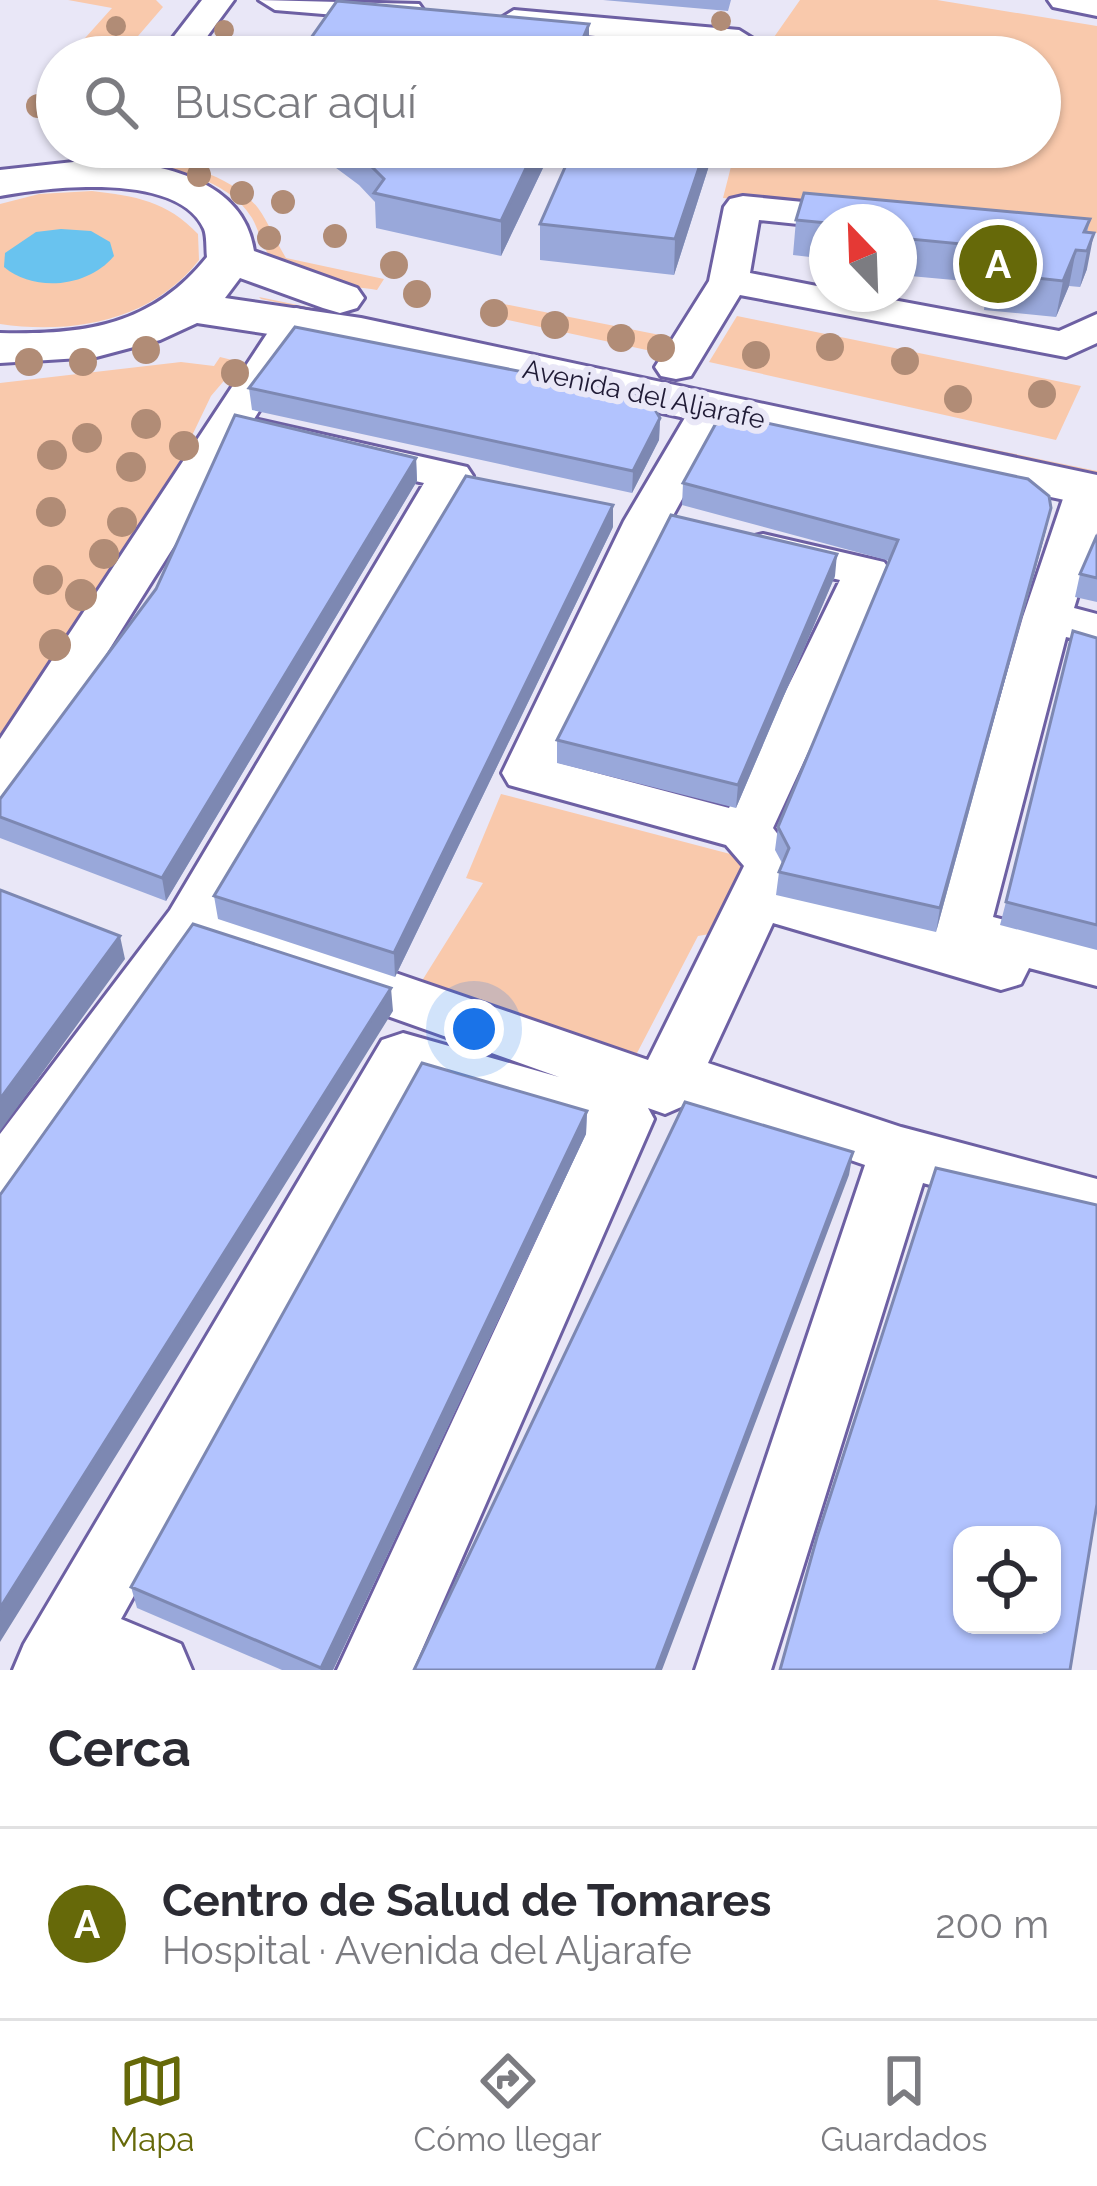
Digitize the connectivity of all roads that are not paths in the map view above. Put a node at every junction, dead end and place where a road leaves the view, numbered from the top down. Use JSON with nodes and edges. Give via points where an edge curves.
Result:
{"nodes":[{"id":1,"x":218,"y":0,"type":"edge"},
{"id":2,"x":275,"y":0,"type":"edge"},
{"id":3,"x":1064,"y":0,"type":"edge"},
{"id":4,"x":296,"y":1,"type":"edge"},
{"id":5,"x":1097,"y":6,"type":"edge"},
{"id":6,"x":436,"y":14,"type":"edge"},
{"id":7,"x":482,"y":18,"type":"edge"},
{"id":8,"x":191,"y":36,"type":"edge"},
{"id":9,"x":692,"y":36,"type":"edge"},
{"id":10,"x":63,"y":168,"type":"edge"},
{"id":11,"x":117,"y":168,"type":"edge"},
{"id":12,"x":0,"y":183,"type":"edge"},
{"id":13,"x":809,"y":214,"type":"edge"},
{"id":14,"x":231,"y":259,"type":"junction"},
{"id":15,"x":729,"y":280,"type":"junction"},
{"id":16,"x":189,"y":308,"type":"junction"},
{"id":17,"x":296,"y":320,"type":"junction"},
{"id":18,"x":1097,"y":326,"type":"edge"},
{"id":19,"x":0,"y":348,"type":"edge"},
{"id":20,"x":676,"y":367,"type":"junction"},
{"id":21,"x":711,"y":408,"type":"junction"},
{"id":22,"x":225,"y":424,"type":"junction"},
{"id":23,"x":1094,"y":479,"type":"edge"},
{"id":24,"x":684,"y":530,"type":"junction"},
{"id":25,"x":1072,"y":623,"type":"edge"},
{"id":26,"x":0,"y":780,"type":"edge"},
{"id":27,"x":745,"y":831,"type":"junction"},
{"id":28,"x":755,"y":898,"type":"junction"},
{"id":29,"x":160,"y":942,"type":"junction"},
{"id":30,"x":1097,"y":965,"type":"edge"},
{"id":31,"x":1097,"y":995,"type":"edge"},
{"id":32,"x":671,"y":1074,"type":"junction"},
{"id":33,"x":902,"y":1152,"type":"junction"},
{"id":34,"x":0,"y":1182,"type":"edge"},
{"id":35,"x":1097,"y":1204,"type":"edge"},
{"id":36,"x":62,"y":1653,"type":"edge"},
{"id":37,"x":154,"y":1670,"type":"edge"},
{"id":38,"x":375,"y":1670,"type":"edge"},
{"id":39,"x":733,"y":1670,"type":"edge"}],
"edges":[{"from":1,"to":8,"type":"street"},
{"from":2,"to":4,"type":"street"},
{"from":3,"to":5,"type":"street"},
{"from":4,"to":6,"type":"street"},
{"from":7,"to":9,"type":"street"},
{"from":10,"to":12,"type":"main road"},
{"from":11,"to":14,"type":"main road","via":[[198,198],[227,226]]},
{"from":13,"to":15,"type":"street","via":[[743,208]]},
{"from":14,"to":16,"type":"main road"},
{"from":14,"to":20,"type":"main road","name":"Avenida del Aljarafe","via":[[324,295]]},
{"from":15,"to":18,"type":"street","via":[[1066,344]]},
{"from":15,"to":20,"type":"street"},
{"from":16,"to":17,"type":"main road","name":"Avenida del Aljarafe"},
{"from":16,"to":19,"type":"main road","via":[[123,336]]},
{"from":17,"to":21,"type":"main road","name":"Avenida del Aljarafe"},
{"from":17,"to":22,"type":"street"},
{"from":20,"to":23,"type":"main road","name":"Avenida del Aljarafe"},
{"from":21,"to":23,"type":"main road","name":"Avenida del Aljarafe"},
{"from":21,"to":24,"type":"street"},
{"from":22,"to":26,"type":"street"},
{"from":22,"to":29,"type":"street","via":[[451,476]]},
{"from":23,"to":25,"type":"street"},
{"from":24,"to":27,"type":"street","via":[[868,572]]},
{"from":24,"to":27,"type":"street","via":[[528,773]]},
{"from":25,"to":30,"type":"street","via":[[962,930]]},
{"from":27,"to":28,"type":"street","via":[[773,864]]},
{"from":28,"to":31,"type":"street"},
{"from":28,"to":32,"type":"street"},
{"from":29,"to":32,"type":"street","via":[[665,1090]]},
{"from":29,"to":34,"type":"street"},
{"from":32,"to":33,"type":"street"},
{"from":33,"to":35,"type":"street"},
{"from":33,"to":39,"type":"street"},
{"from":36,"to":37,"type":"street"},
{"from":36,"to":38,"type":"street","via":[[404,1056],[623,1119]]}]}
